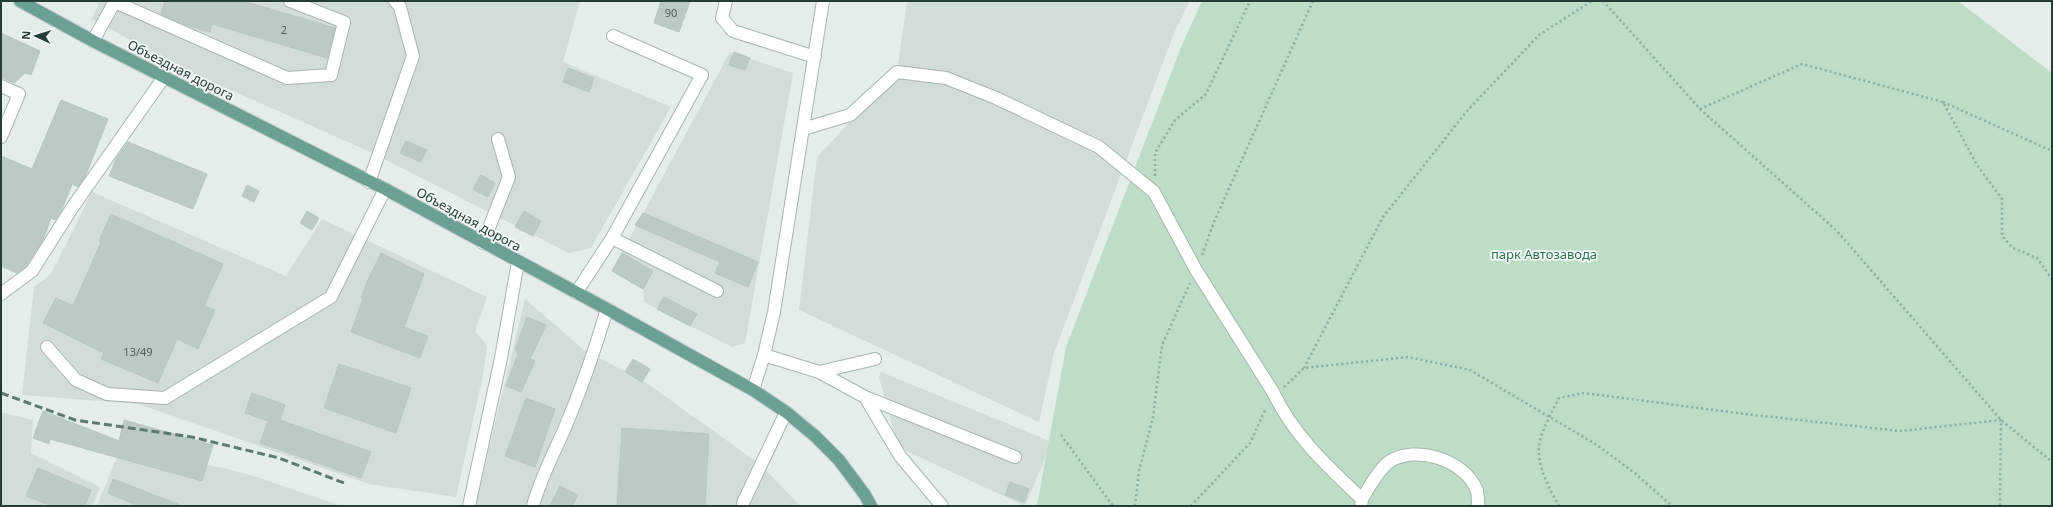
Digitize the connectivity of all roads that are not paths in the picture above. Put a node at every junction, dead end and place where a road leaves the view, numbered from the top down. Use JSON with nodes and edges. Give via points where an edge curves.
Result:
{"nodes":[{"id":1,"x":290,"y":1,"type":"edge"},
{"id":2,"x":396,"y":1,"type":"edge"},
{"id":3,"x":726,"y":1,"type":"edge"},
{"id":4,"x":824,"y":1,"type":"edge"},
{"id":5,"x":25,"y":2,"type":"edge"},
{"id":6,"x":115,"y":2,"type":"edge"},
{"id":7,"x":613,"y":36,"type":"dead end"},
{"id":8,"x":93,"y":42,"type":"junction"},
{"id":9,"x":815,"y":57,"type":"junction"},
{"id":10,"x":164,"y":77,"type":"junction"},
{"id":11,"x":1,"y":86,"type":"edge"},
{"id":12,"x":803,"y":129,"type":"junction"},
{"id":13,"x":1,"y":137,"type":"edge"},
{"id":14,"x":498,"y":139,"type":"dead end"},
{"id":15,"x":369,"y":182,"type":"junction"},
{"id":16,"x":385,"y":189,"type":"junction"},
{"id":17,"x":612,"y":238,"type":"junction"},
{"id":18,"x":483,"y":243,"type":"junction"},
{"id":19,"x":518,"y":262,"type":"junction"},
{"id":20,"x":717,"y":291,"type":"dead end"},
{"id":21,"x":576,"y":293,"type":"junction"},
{"id":22,"x":1,"y":294,"type":"edge"},
{"id":23,"x":607,"y":309,"type":"junction"},
{"id":24,"x":47,"y":346,"type":"dead end"},
{"id":25,"x":764,"y":356,"type":"junction"},
{"id":26,"x":875,"y":359,"type":"dead end"},
{"id":27,"x":819,"y":372,"type":"junction"},
{"id":28,"x":753,"y":390,"type":"junction"},
{"id":29,"x":865,"y":397,"type":"junction"},
{"id":30,"x":786,"y":412,"type":"junction"},
{"id":31,"x":1015,"y":457,"type":"dead end"},
{"id":32,"x":1361,"y":503,"type":"edge"},
{"id":33,"x":470,"y":506,"type":"edge"},
{"id":34,"x":533,"y":506,"type":"edge"},
{"id":35,"x":743,"y":506,"type":"edge"},
{"id":36,"x":871,"y":506,"type":"edge"},
{"id":37,"x":942,"y":506,"type":"edge"},
{"id":38,"x":1478,"y":506,"type":"edge"}],
"edges":[{"from":1,"to":6,"type":"street","via":[[344,22],[331,75],[287,78]]},
{"from":2,"to":15,"type":"street","via":[[400,7],[413,56]]},
{"from":3,"to":9,"type":"street","via":[[722,18],[733,31]]},
{"from":4,"to":9,"type":"street"},
{"from":5,"to":8,"type":"main road","name":"Объездная дорога"},
{"from":6,"to":8,"type":"street"},
{"from":7,"to":17,"type":"street","via":[[702,75]]},
{"from":8,"to":10,"type":"main road","name":"Объездная дорога"},
{"from":9,"to":12,"type":"street"},
{"from":10,"to":15,"type":"main road","name":"Объездная дорога"},
{"from":10,"to":22,"type":"street","via":[[72,208],[32,271]]},
{"from":11,"to":13,"type":"street","via":[[19,94]]},
{"from":12,"to":25,"type":"street","via":[[774,312]]},
{"from":12,"to":32,"type":"street","via":[[850,115],[897,72],[946,78],[996,98],[1099,147],[1154,192],[1196,270],[1280,406],[1318,458]]},
{"from":14,"to":18,"type":"street","via":[[509,178]]},
{"from":15,"to":16,"type":"main road","name":"Объездная дорога"},
{"from":16,"to":18,"type":"main road","name":"Объездная дорога"},
{"from":16,"to":24,"type":"street","via":[[331,297],[165,398],[107,394],[76,380]]},
{"from":17,"to":20,"type":"street"},
{"from":17,"to":21,"type":"street"},
{"from":18,"to":19,"type":"main road","name":"Объездная дорога"},
{"from":19,"to":21,"type":"main road","name":"Объездная дорога"},
{"from":19,"to":33,"type":"street"},
{"from":21,"to":23,"type":"main road","name":"Объездная дорога"},
{"from":23,"to":28,"type":"main road","name":"Объездная дорога"},
{"from":23,"to":34,"type":"street","via":[[593,355]]},
{"from":25,"to":27,"type":"street"},
{"from":25,"to":28,"type":"street"},
{"from":26,"to":27,"type":"street"},
{"from":27,"to":29,"type":"street"},
{"from":28,"to":30,"type":"main road","name":"Объездная дорога"},
{"from":29,"to":31,"type":"street"},
{"from":29,"to":37,"type":"street","via":[[900,456]]},
{"from":30,"to":35,"type":"street"},
{"from":30,"to":36,"type":"main road","name":"Объездная дорога","via":[[839,460]]},
{"from":32,"to":38,"type":"street","via":[[1389,462],[1408,454],[1431,456],[1454,465],[1466,475],[1476,490]]}]}
